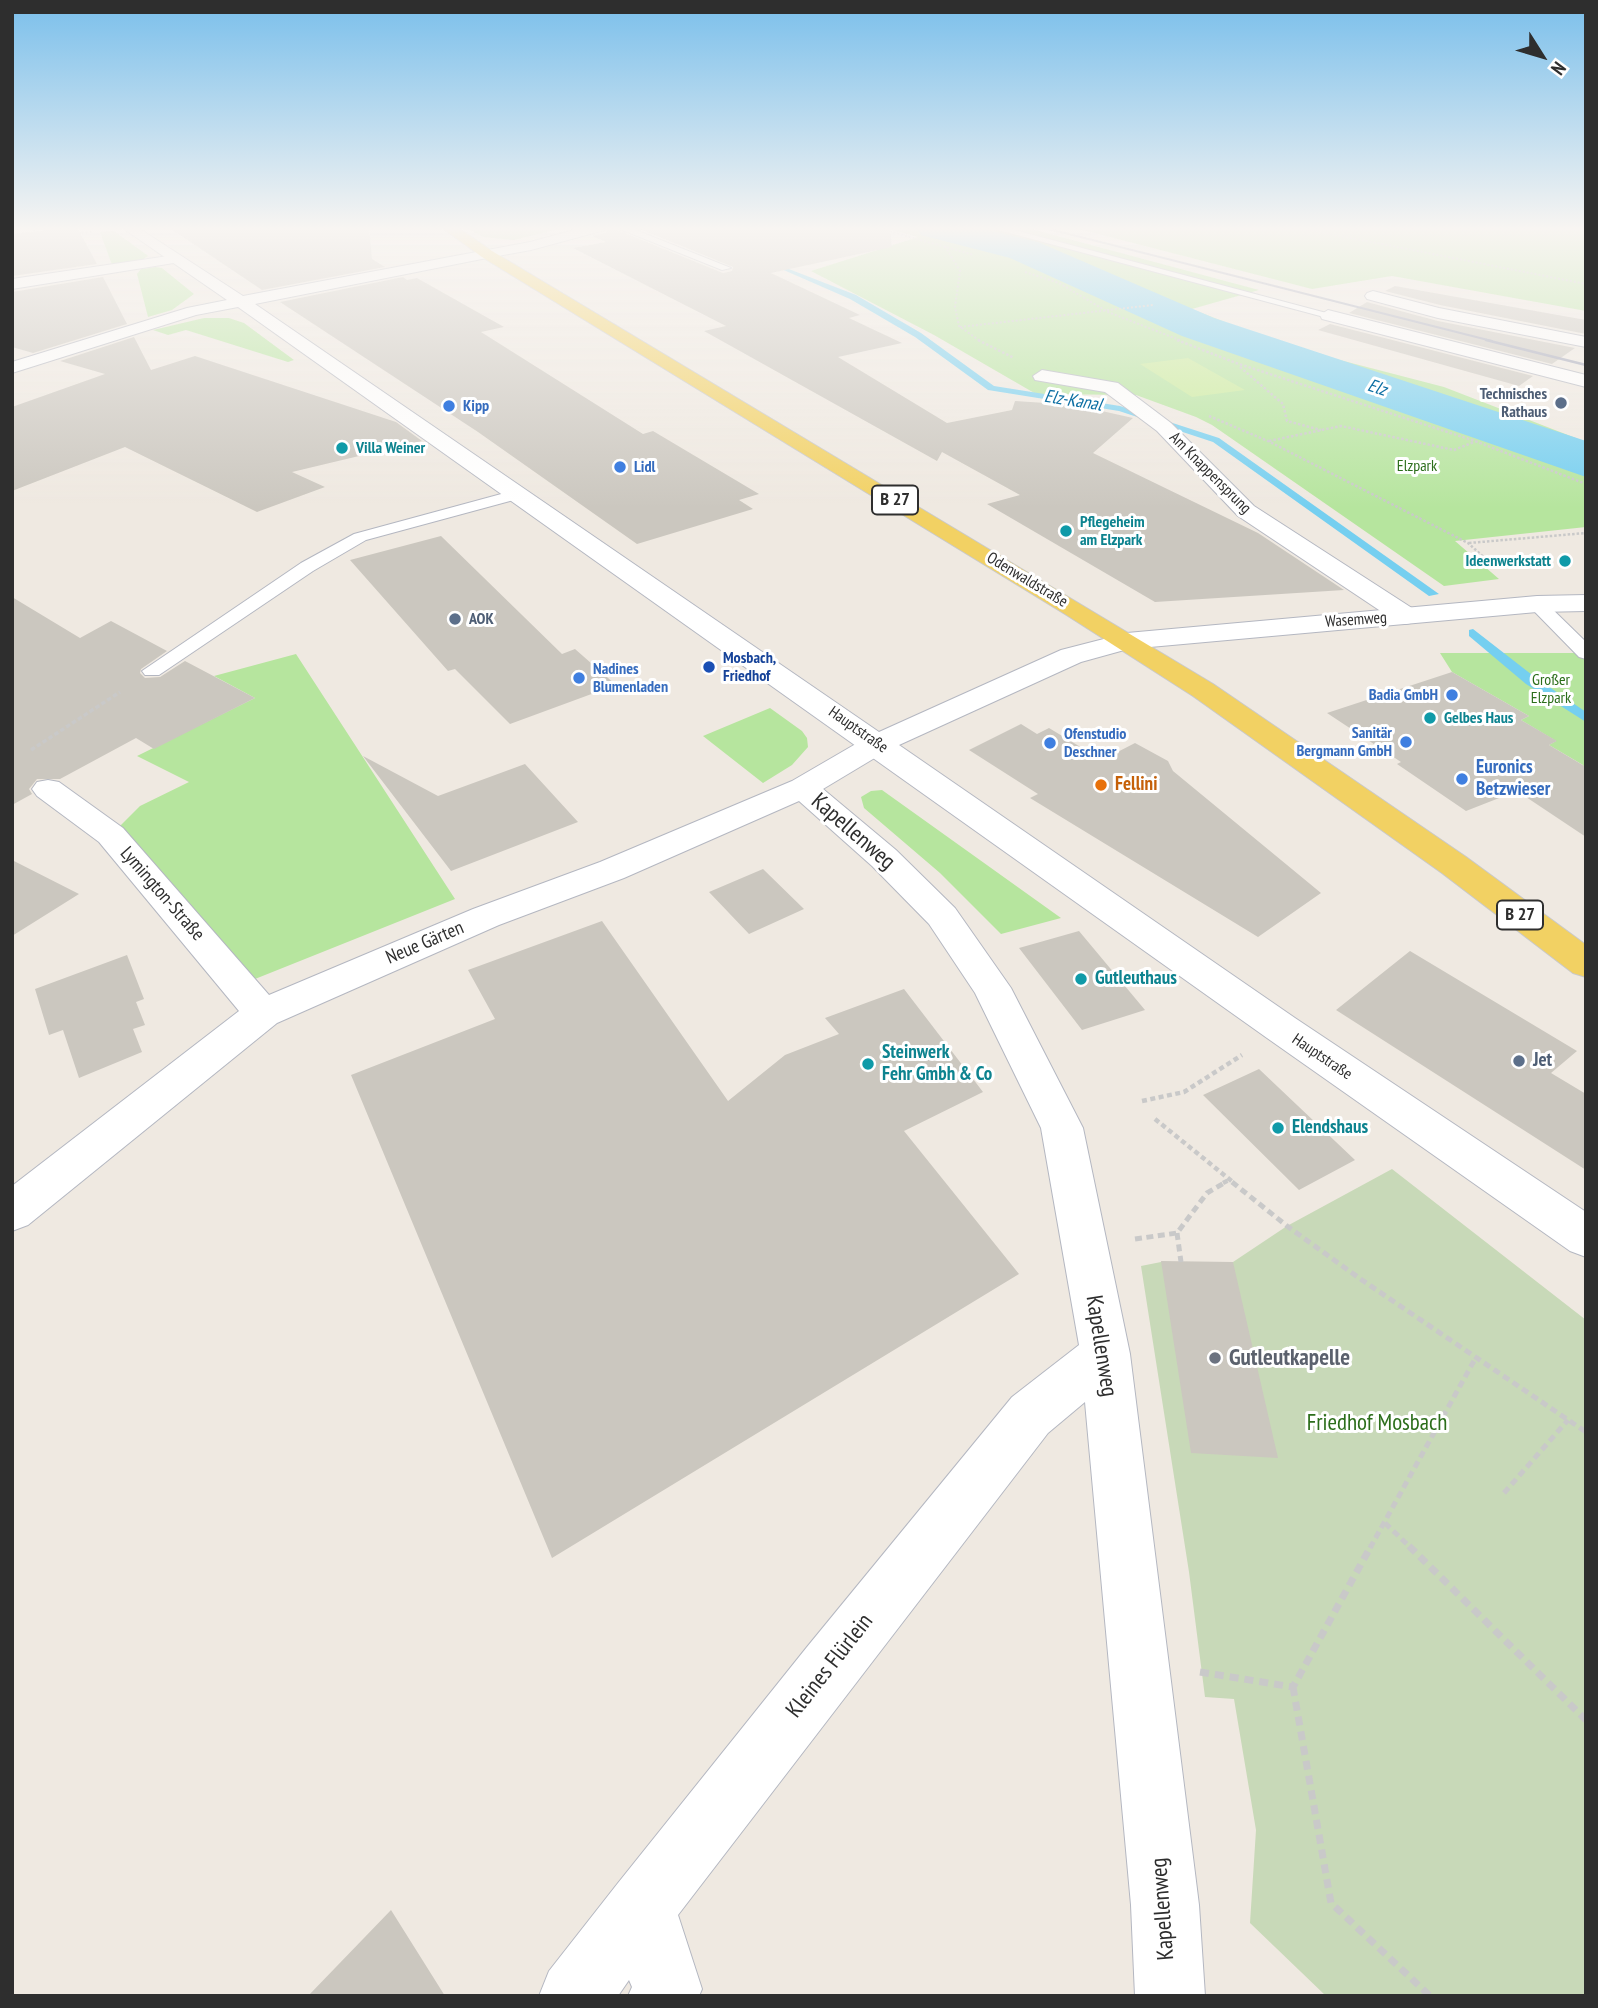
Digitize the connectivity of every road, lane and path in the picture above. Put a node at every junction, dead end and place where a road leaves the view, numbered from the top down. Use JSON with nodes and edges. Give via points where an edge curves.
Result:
{"nodes":[{"id":1,"x":162,"y":321,"type":"edge"},
{"id":2,"x":271,"y":321,"type":"edge"},
{"id":3,"x":596,"y":321,"type":"edge"},
{"id":4,"x":1022,"y":321,"type":"edge"},
{"id":5,"x":1130,"y":321,"type":"edge"},
{"id":6,"x":1350,"y":321,"type":"edge"},
{"id":7,"x":1477,"y":321,"type":"edge"},
{"id":8,"x":960,"y":327,"type":"dead end"},
{"id":9,"x":1586,"y":342,"type":"edge"},
{"id":10,"x":1236,"y":363,"type":"junction"},
{"id":11,"x":12,"y":368,"type":"edge"},
{"id":12,"x":1042,"y":376,"type":"dead end"},
{"id":13,"x":1586,"y":381,"type":"edge"},
{"id":14,"x":1322,"y":430,"type":"junction"},
{"id":15,"x":1475,"y":441,"type":"junction"},
{"id":16,"x":1586,"y":484,"type":"edge"},
{"id":17,"x":516,"y":495,"type":"junction"},
{"id":18,"x":1586,"y":533,"type":"edge"},
{"id":19,"x":1586,"y":603,"type":"edge"},
{"id":20,"x":1538,"y":604,"type":"junction"},
{"id":21,"x":1406,"y":616,"type":"junction"},
{"id":22,"x":1127,"y":641,"type":"junction"},
{"id":23,"x":1586,"y":653,"type":"edge"},
{"id":24,"x":152,"y":671,"type":"joint"},
{"id":25,"x":877,"y":744,"type":"junction"},
{"id":26,"x":24,"y":755,"type":"dead end"},
{"id":27,"x":803,"y":788,"type":"junction"},
{"id":28,"x":48,"y":789,"type":"dead end"},
{"id":29,"x":1586,"y":964,"type":"edge"},
{"id":30,"x":263,"y":1013,"type":"junction"},
{"id":31,"x":1237,"y":1059,"type":"dead end"},
{"id":32,"x":1142,"y":1101,"type":"dead end"},
{"id":33,"x":1155,"y":1119,"type":"dead end"},
{"id":34,"x":1229,"y":1180,"type":"junction"},
{"id":35,"x":12,"y":1212,"type":"edge"},
{"id":36,"x":1177,"y":1233,"type":"junction"},
{"id":37,"x":1586,"y":1237,"type":"edge"},
{"id":38,"x":1137,"y":1238,"type":"dead end"},
{"id":39,"x":1181,"y":1262,"type":"dead end"},
{"id":40,"x":1105,"y":1354,"type":"junction"},
{"id":41,"x":1475,"y":1359,"type":"junction"},
{"id":42,"x":1568,"y":1420,"type":"junction"},
{"id":43,"x":1586,"y":1432,"type":"edge"},
{"id":44,"x":1504,"y":1493,"type":"dead end"},
{"id":45,"x":1385,"y":1523,"type":"junction"},
{"id":46,"x":1140,"y":1669,"type":"junction"},
{"id":47,"x":1293,"y":1687,"type":"junction"},
{"id":48,"x":1586,"y":1720,"type":"edge"},
{"id":49,"x":642,"y":1907,"type":"junction"},
{"id":50,"x":574,"y":1996,"type":"edge"},
{"id":51,"x":663,"y":1996,"type":"edge"},
{"id":52,"x":1170,"y":1996,"type":"edge"},
{"id":53,"x":1430,"y":1996,"type":"edge"}],
"edges":[{"from":1,"to":11,"type":"street"},
{"from":2,"to":17,"type":"street","name":"Hauptstraße"},
{"from":3,"to":22,"type":"main road","name":"Odenwaldstraße","number":"B 27"},
{"from":4,"to":8,"type":"path"},
{"from":5,"to":10,"type":"path"},
{"from":6,"to":13,"type":"street"},
{"from":7,"to":9,"type":"street"},
{"from":10,"to":14,"type":"path","via":[[1283,404],[1287,421]]},
{"from":10,"to":15,"type":"path"},
{"from":12,"to":21,"type":"street","name":"Am Knappensprung","via":[[1111,387],[1158,421],[1246,511]]},
{"from":14,"to":15,"type":"path","via":[[1341,426],[1454,450]]},
{"from":14,"to":18,"type":"path","via":[[1268,441],[1468,543]]},
{"from":15,"to":16,"type":"path"},
{"from":17,"to":24,"type":"lane","via":[[360,537]]},
{"from":17,"to":25,"type":"street","name":"Hauptstraße"},
{"from":19,"to":20,"type":"street","name":"Wasemweg"},
{"from":20,"to":21,"type":"street","name":"Wasemweg"},
{"from":20,"to":23,"type":"lane"},
{"from":21,"to":22,"type":"street","name":"Wasemweg"},
{"from":22,"to":25,"type":"street","name":"Wasemweg","via":[[1071,656]]},
{"from":22,"to":29,"type":"main road","name":"Odenwaldstraße","number":"B 27","via":[[1454,865]]},
{"from":24,"to":26,"type":"path"},
{"from":25,"to":27,"type":"street","name":"Neue Gärten"},
{"from":25,"to":37,"type":"street","name":"Hauptstraße"},
{"from":27,"to":30,"type":"street","name":"Neue Gärten"},
{"from":27,"to":40,"type":"street","name":"Kapellenweg","via":[[942,916],[992,988],[1062,1128]]},
{"from":28,"to":30,"type":"street","name":"Lymington-Straße","via":[[111,835]]},
{"from":30,"to":35,"type":"street","name":"Neue Gärten"},
{"from":31,"to":32,"type":"path","via":[[1184,1092]]},
{"from":33,"to":34,"type":"path"},
{"from":34,"to":36,"type":"path","via":[[1207,1193]]},
{"from":34,"to":41,"type":"path"},
{"from":36,"to":38,"type":"path"},
{"from":36,"to":39,"type":"path"},
{"from":40,"to":46,"type":"street","name":"Kapellenweg"},
{"from":40,"to":49,"type":"street","name":"Kleines Flürlein","via":[[1030,1415]]},
{"from":41,"to":42,"type":"path"},
{"from":41,"to":45,"type":"path"},
{"from":42,"to":43,"type":"path"},
{"from":42,"to":44,"type":"path"},
{"from":45,"to":47,"type":"path"},
{"from":45,"to":48,"type":"path"},
{"from":46,"to":47,"type":"path","via":[[1203,1672]]},
{"from":46,"to":52,"type":"street","name":"Kapellenweg"},
{"from":47,"to":53,"type":"path","via":[[1331,1903]]},
{"from":49,"to":50,"type":"street","name":"Kleines Flürlein"},
{"from":49,"to":51,"type":"street","via":[[667,1989]]}]}
